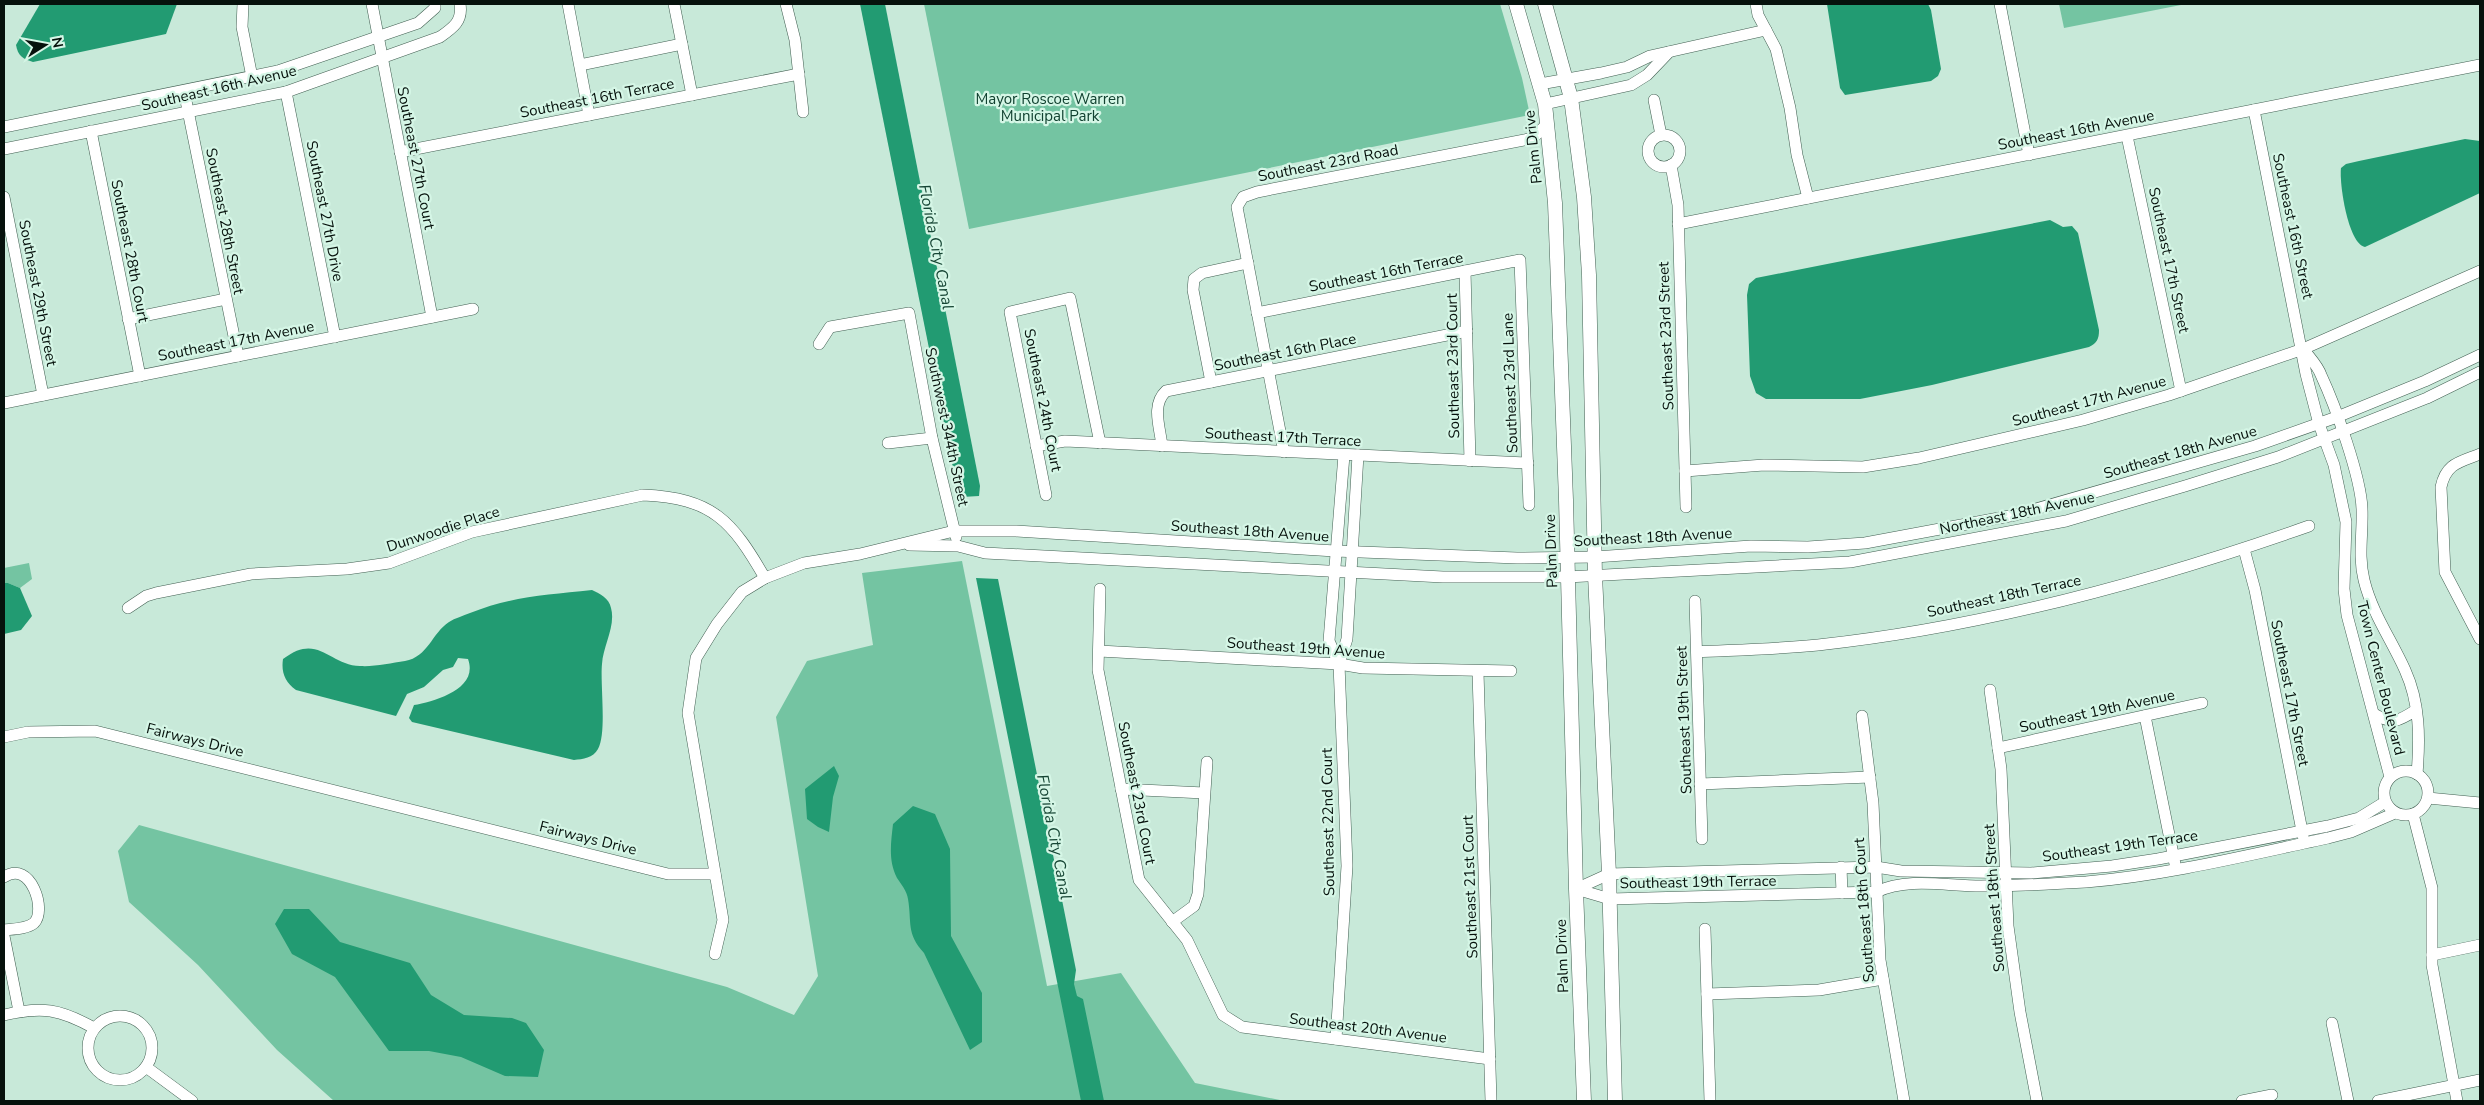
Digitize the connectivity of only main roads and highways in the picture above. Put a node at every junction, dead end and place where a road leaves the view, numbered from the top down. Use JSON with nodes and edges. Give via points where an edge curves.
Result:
{"nodes":[{"id":1,"x":1516,"y":4,"type":"edge"},
{"id":2,"x":1545,"y":4,"type":"edge"},
{"id":3,"x":1584,"y":1101,"type":"edge"},
{"id":4,"x":1615,"y":1101,"type":"edge"}],
"edges":[{"from":1,"to":3,"type":"main road","name":"Palm Drive","via":[[1545,104],[1558,268]]},
{"from":2,"to":4,"type":"main road","via":[[1571,98],[1584,197],[1589,274],[1595,575],[1610,899]]}]}
